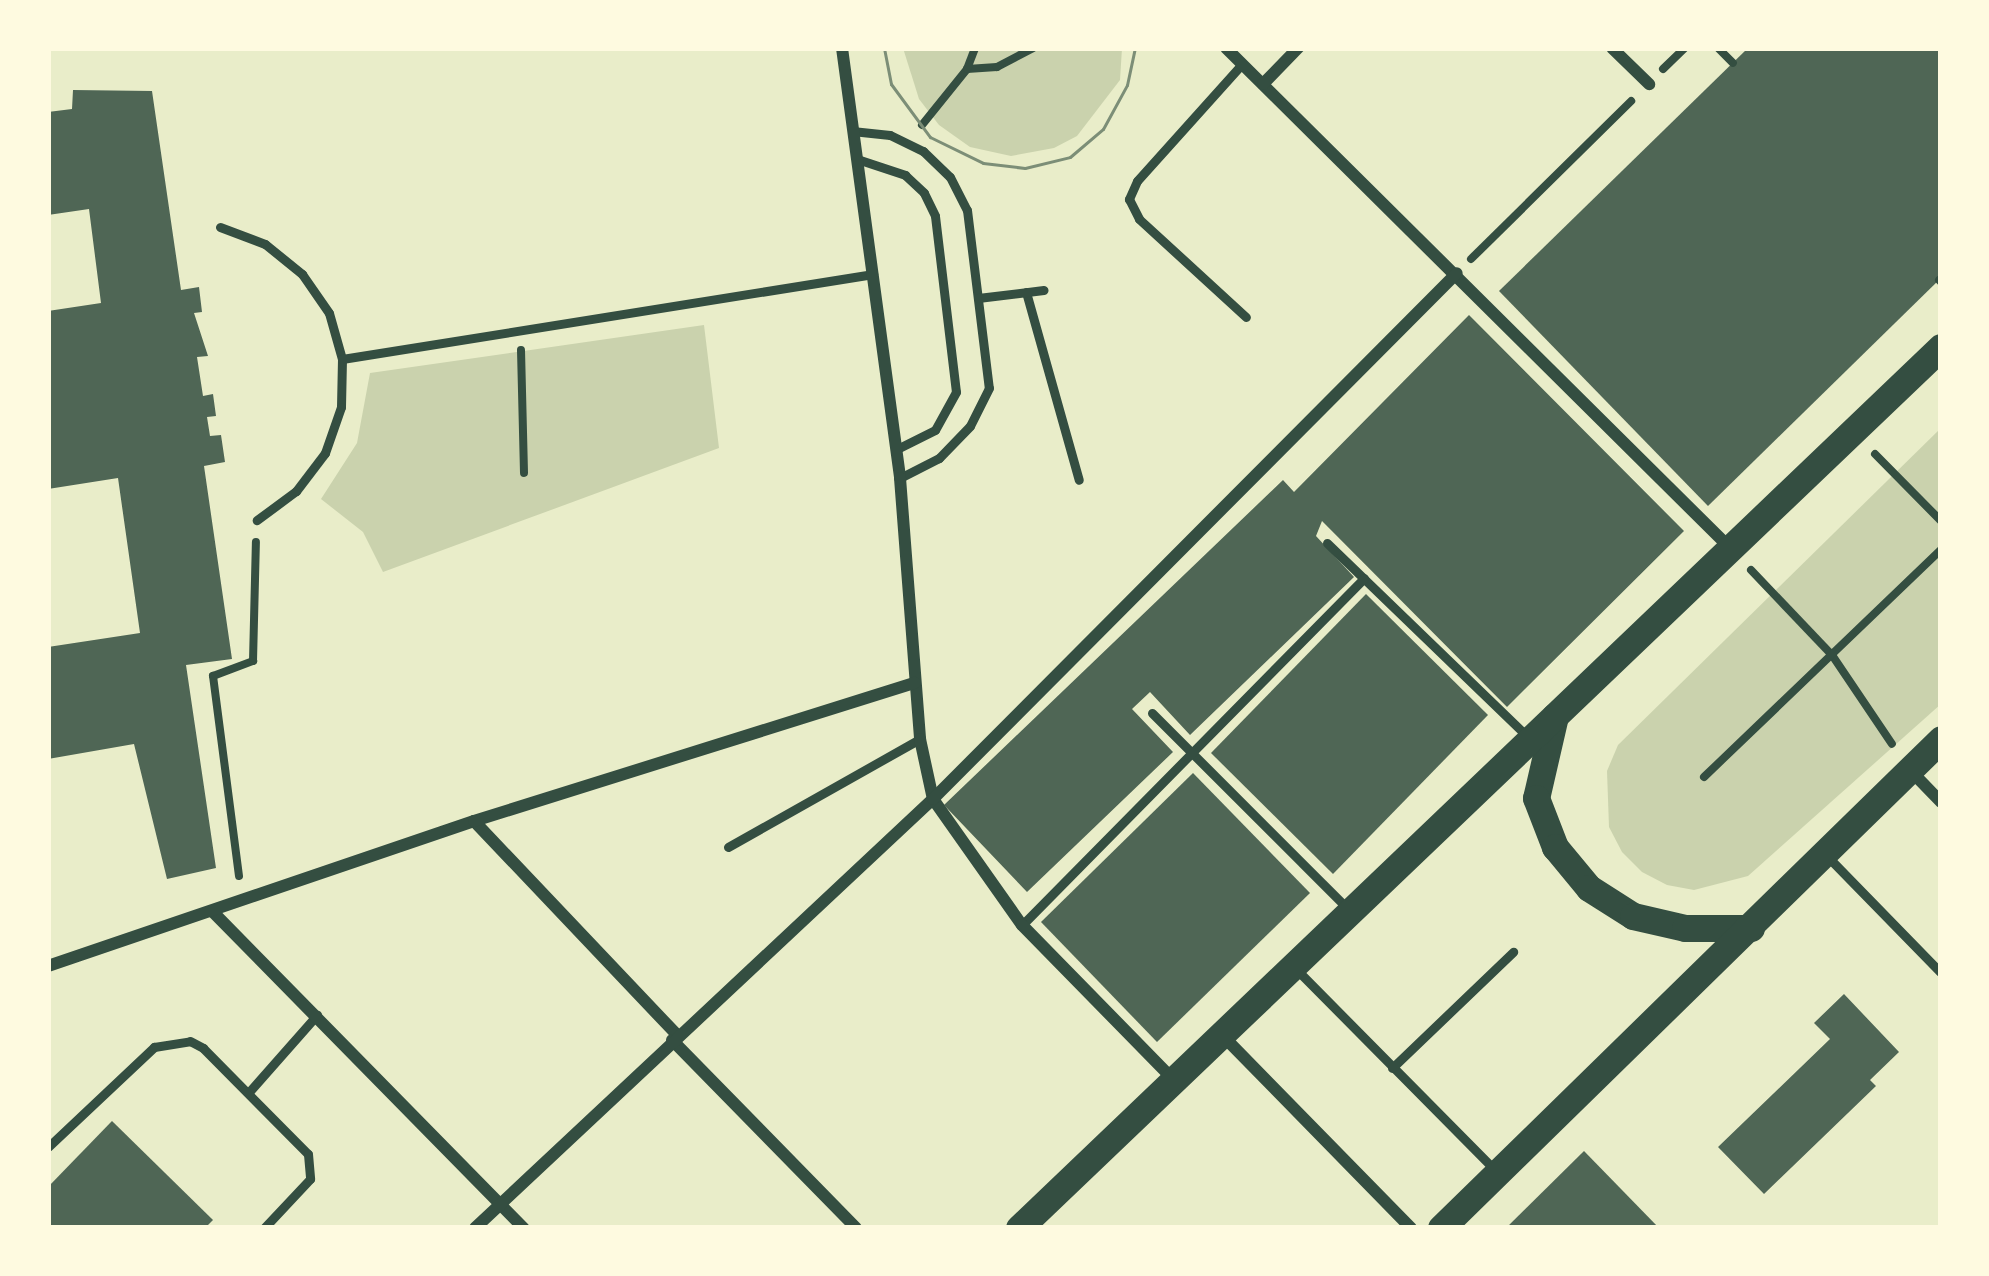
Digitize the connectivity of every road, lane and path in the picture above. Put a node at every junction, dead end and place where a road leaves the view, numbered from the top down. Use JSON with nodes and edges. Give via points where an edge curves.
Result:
{"nodes":[{"id":1,"x":842,"y":48,"type":"edge"},
{"id":2,"x":975,"y":48,"type":"edge"},
{"id":3,"x":1033,"y":48,"type":"edge"},
{"id":4,"x":1226,"y":48,"type":"edge"},
{"id":5,"x":1298,"y":48,"type":"edge"},
{"id":6,"x":1612,"y":48,"type":"edge"},
{"id":7,"x":1685,"y":48,"type":"edge"},
{"id":8,"x":1718,"y":48,"type":"edge"},
{"id":9,"x":1732,"y":63,"type":"dead end"},
{"id":10,"x":1242,"y":64,"type":"junction"},
{"id":11,"x":967,"y":69,"type":"junction"},
{"id":12,"x":1263,"y":84,"type":"junction"},
{"id":13,"x":1648,"y":84,"type":"junction"},
{"id":14,"x":853,"y":130,"type":"junction"},
{"id":15,"x":912,"y":145,"type":"junction"},
{"id":16,"x":857,"y":159,"type":"junction"},
{"id":17,"x":220,"y":226,"type":"dead end"},
{"id":18,"x":1457,"y":273,"type":"junction"},
{"id":19,"x":873,"y":274,"type":"junction"},
{"id":20,"x":1044,"y":290,"type":"dead end"},
{"id":21,"x":1026,"y":292,"type":"junction"},
{"id":22,"x":978,"y":298,"type":"junction"},
{"id":23,"x":1246,"y":317,"type":"dead end"},
{"id":24,"x":521,"y":331,"type":"junction"},
{"id":25,"x":1941,"y":347,"type":"edge"},
{"id":26,"x":342,"y":359,"type":"junction"},
{"id":27,"x":1852,"y":430,"type":"junction"},
{"id":28,"x":897,"y":448,"type":"junction"},
{"id":29,"x":524,"y":473,"type":"dead end"},
{"id":30,"x":901,"y":478,"type":"junction"},
{"id":31,"x":1079,"y":480,"type":"dead end"},
{"id":32,"x":257,"y":520,"type":"joint"},
{"id":33,"x":1941,"y":521,"type":"edge"},
{"id":34,"x":1327,"y":543,"type":"dead end"},
{"id":35,"x":1730,"y":547,"type":"junction"},
{"id":36,"x":1941,"y":550,"type":"edge"},
{"id":37,"x":1364,"y":578,"type":"junction"},
{"id":38,"x":1832,"y":655,"type":"junction"},
{"id":39,"x":915,"y":683,"type":"junction"},
{"id":40,"x":1152,"y":713,"type":"dead end"},
{"id":41,"x":1555,"y":716,"type":"junction"},
{"id":42,"x":920,"y":739,"type":"junction"},
{"id":43,"x":1941,"y":739,"type":"edge"},
{"id":44,"x":1531,"y":740,"type":"junction"},
{"id":45,"x":1192,"y":752,"type":"junction"},
{"id":46,"x":1909,"y":769,"type":"junction"},
{"id":47,"x":1704,"y":778,"type":"dead end"},
{"id":48,"x":933,"y":799,"type":"junction"},
{"id":49,"x":1941,"y":802,"type":"edge"},
{"id":50,"x":474,"y":821,"type":"junction"},
{"id":51,"x":728,"y":847,"type":"dead end"},
{"id":52,"x":1826,"y":855,"type":"junction"},
{"id":53,"x":242,"y":902,"type":"junction"},
{"id":54,"x":212,"y":911,"type":"junction"},
{"id":55,"x":1350,"y":911,"type":"junction"},
{"id":56,"x":1022,"y":925,"type":"junction"},
{"id":57,"x":1750,"y":928,"type":"junction"},
{"id":58,"x":1513,"y":952,"type":"dead end"},
{"id":59,"x":48,"y":966,"type":"edge"},
{"id":60,"x":1293,"y":966,"type":"junction"},
{"id":61,"x":1941,"y":973,"type":"edge"},
{"id":62,"x":317,"y":1016,"type":"junction"},
{"id":63,"x":1221,"y":1034,"type":"junction"},
{"id":64,"x":674,"y":1038,"type":"junction"},
{"id":65,"x":1392,"y":1068,"type":"junction"},
{"id":66,"x":1173,"y":1079,"type":"junction"},
{"id":67,"x":249,"y":1092,"type":"junction"},
{"id":68,"x":48,"y":1147,"type":"edge"},
{"id":69,"x":1499,"y":1174,"type":"junction"},
{"id":70,"x":500,"y":1203,"type":"junction"},
{"id":71,"x":264,"y":1228,"type":"edge"},
{"id":72,"x":475,"y":1228,"type":"edge"},
{"id":73,"x":524,"y":1228,"type":"edge"},
{"id":74,"x":856,"y":1228,"type":"edge"},
{"id":75,"x":1019,"y":1228,"type":"edge"},
{"id":76,"x":1411,"y":1228,"type":"edge"},
{"id":77,"x":1441,"y":1228,"type":"edge"}],
"edges":[{"from":1,"to":14,"type":"street"},
{"from":2,"to":11,"type":"path"},
{"from":3,"to":11,"type":"path","via":[[997,67]]},
{"from":4,"to":10,"type":"street"},
{"from":5,"to":12,"type":"street"},
{"from":6,"to":13,"type":"street"},
{"from":7,"to":13,"type":"path"},
{"from":8,"to":9,"type":"path"},
{"from":10,"to":12,"type":"street"},
{"from":10,"to":23,"type":"lane","via":[[1129,199],[1138,219]]},
{"from":11,"to":15,"type":"path"},
{"from":12,"to":18,"type":"street"},
{"from":13,"to":18,"type":"path"},
{"from":14,"to":15,"type":"lane"},
{"from":14,"to":16,"type":"street"},
{"from":15,"to":22,"type":"lane","via":[[950,177],[967,210]]},
{"from":16,"to":19,"type":"street"},
{"from":16,"to":28,"type":"lane","via":[[905,175],[935,216],[956,392],[935,430]]},
{"from":17,"to":26,"type":"lane","via":[[265,244],[302,274],[328,313]]},
{"from":18,"to":35,"type":"street"},
{"from":18,"to":48,"type":"street"},
{"from":19,"to":24,"type":"lane"},
{"from":19,"to":28,"type":"street"},
{"from":20,"to":21,"type":"lane"},
{"from":21,"to":22,"type":"lane"},
{"from":21,"to":31,"type":"lane"},
{"from":22,"to":30,"type":"lane","via":[[989,388],[970,426],[939,458]]},
{"from":24,"to":26,"type":"lane"},
{"from":24,"to":29,"type":"path"},
{"from":25,"to":27,"type":"main road"},
{"from":26,"to":32,"type":"lane","via":[[341,407],[325,453],[296,491]]},
{"from":27,"to":33,"type":"path"},
{"from":27,"to":35,"type":"main road"},
{"from":28,"to":30,"type":"street"},
{"from":30,"to":39,"type":"street"},
{"from":32,"to":53,"type":"path","via":[[253,661],[214,676]]},
{"from":34,"to":37,"type":"lane"},
{"from":35,"to":38,"type":"path"},
{"from":35,"to":41,"type":"main road"},
{"from":36,"to":38,"type":"path"},
{"from":37,"to":44,"type":"lane"},
{"from":37,"to":45,"type":"lane"},
{"from":38,"to":46,"type":"path"},
{"from":38,"to":47,"type":"path"},
{"from":39,"to":42,"type":"street"},
{"from":39,"to":50,"type":"street"},
{"from":40,"to":45,"type":"lane"},
{"from":41,"to":44,"type":"main road"},
{"from":41,"to":57,"type":"main road","via":[[1536,798],[1555,848],[1588,888],[1633,916],[1685,928]]},
{"from":42,"to":48,"type":"street"},
{"from":42,"to":51,"type":"lane"},
{"from":43,"to":46,"type":"main road"},
{"from":44,"to":55,"type":"main road"},
{"from":45,"to":55,"type":"lane"},
{"from":45,"to":56,"type":"lane"},
{"from":46,"to":49,"type":"street"},
{"from":46,"to":52,"type":"main road"},
{"from":48,"to":56,"type":"street"},
{"from":48,"to":64,"type":"street"},
{"from":50,"to":53,"type":"street"},
{"from":50,"to":64,"type":"street"},
{"from":52,"to":57,"type":"main road"},
{"from":52,"to":61,"type":"lane"},
{"from":53,"to":54,"type":"street"},
{"from":54,"to":59,"type":"street"},
{"from":54,"to":62,"type":"street"},
{"from":55,"to":60,"type":"main road"},
{"from":56,"to":66,"type":"street"},
{"from":57,"to":69,"type":"main road"},
{"from":58,"to":65,"type":"lane"},
{"from":60,"to":63,"type":"main road"},
{"from":60,"to":65,"type":"lane"},
{"from":62,"to":67,"type":"lane"},
{"from":62,"to":70,"type":"street"},
{"from":63,"to":66,"type":"main road"},
{"from":63,"to":76,"type":"street"},
{"from":64,"to":70,"type":"street"},
{"from":64,"to":74,"type":"street"},
{"from":65,"to":69,"type":"lane"},
{"from":66,"to":75,"type":"main road"},
{"from":67,"to":68,"type":"lane","via":[[203,1048],[165,1042]]},
{"from":67,"to":71,"type":"lane","via":[[303,1146],[310,1164],[310,1179]]},
{"from":69,"to":77,"type":"main road"},
{"from":70,"to":72,"type":"street"},
{"from":70,"to":73,"type":"street"}]}
